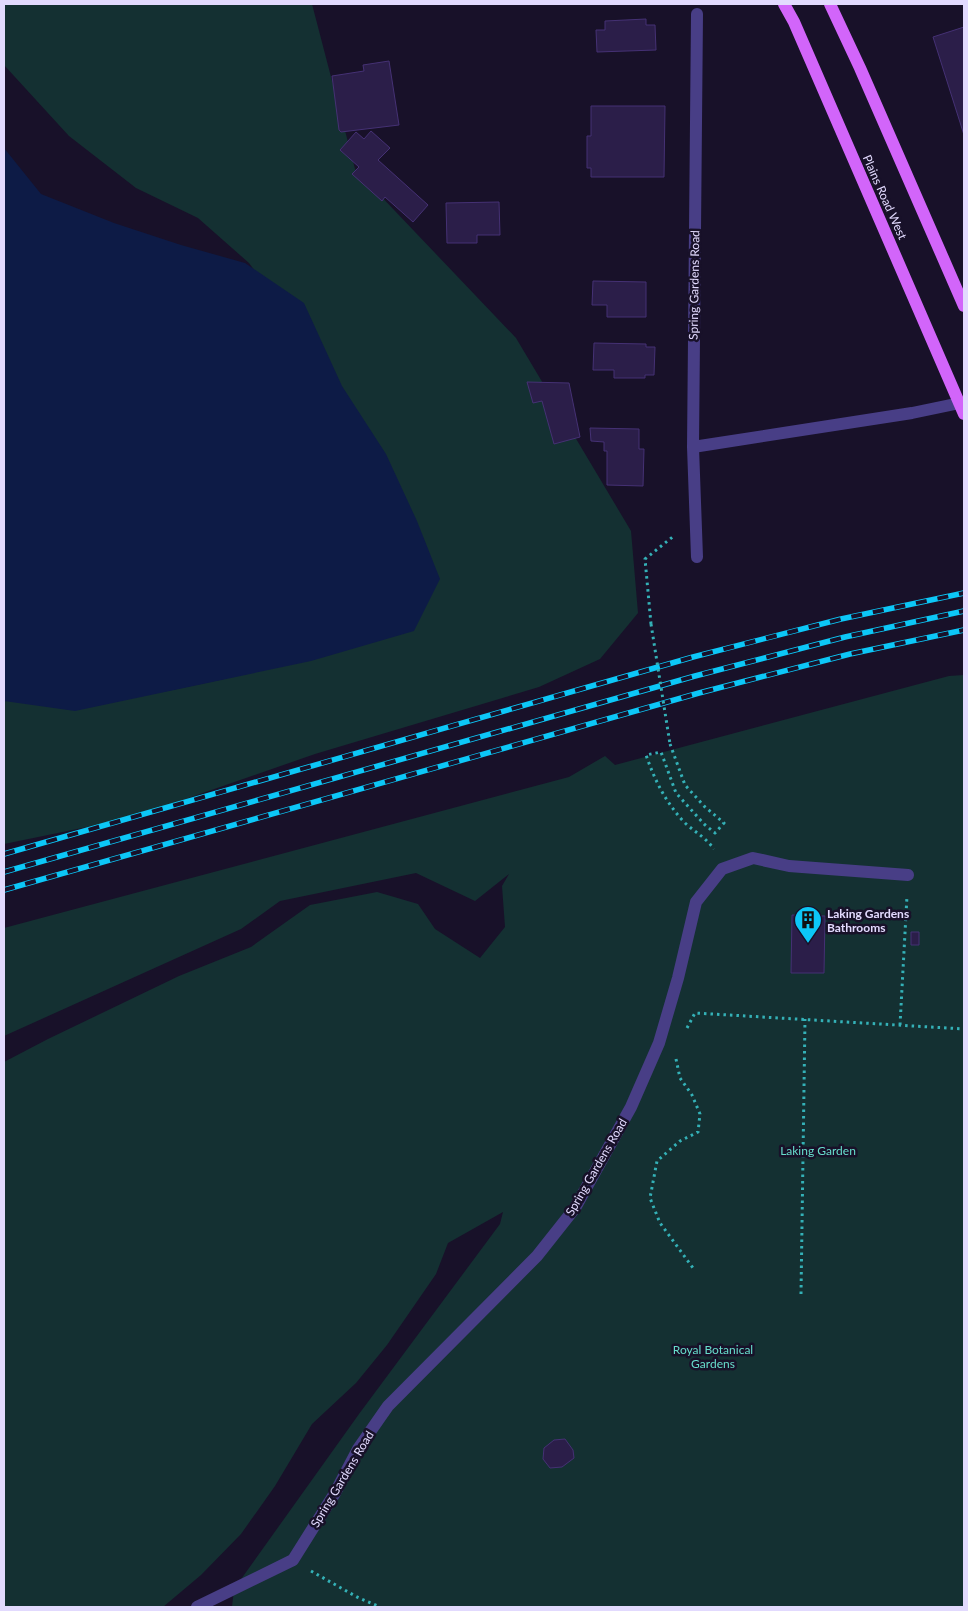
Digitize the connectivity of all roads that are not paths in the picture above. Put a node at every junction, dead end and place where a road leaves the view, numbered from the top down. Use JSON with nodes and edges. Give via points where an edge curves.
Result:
{"nodes":[{"id":1,"x":784,"y":4,"type":"edge"},
{"id":2,"x":830,"y":4,"type":"edge"},
{"id":3,"x":697,"y":14,"type":"dead end"},
{"id":4,"x":964,"y":306,"type":"edge"},
{"id":5,"x":962,"y":408,"type":"edge"},
{"id":6,"x":693,"y":447,"type":"junction"},
{"id":7,"x":697,"y":557,"type":"dead end"},
{"id":8,"x":908,"y":875,"type":"road end"},
{"id":9,"x":197,"y":1607,"type":"edge"}],
"edges":[{"from":1,"to":5,"type":"main road","name":"Plains Road West"},
{"from":2,"to":4,"type":"main road"},
{"from":3,"to":6,"type":"street","name":"Spring Gardens Road"},
{"from":5,"to":6,"type":"street","name":"Plains Road West"},
{"from":6,"to":7,"type":"street","name":"Spring Gardens Road"},
{"from":8,"to":9,"type":"street","name":"Spring Gardens Road","via":[[789,866],[753,858],[722,870],[696,902],[660,1043],[631,1106],[574,1208],[537,1256],[388,1406],[358,1449],[293,1560]]}]}
